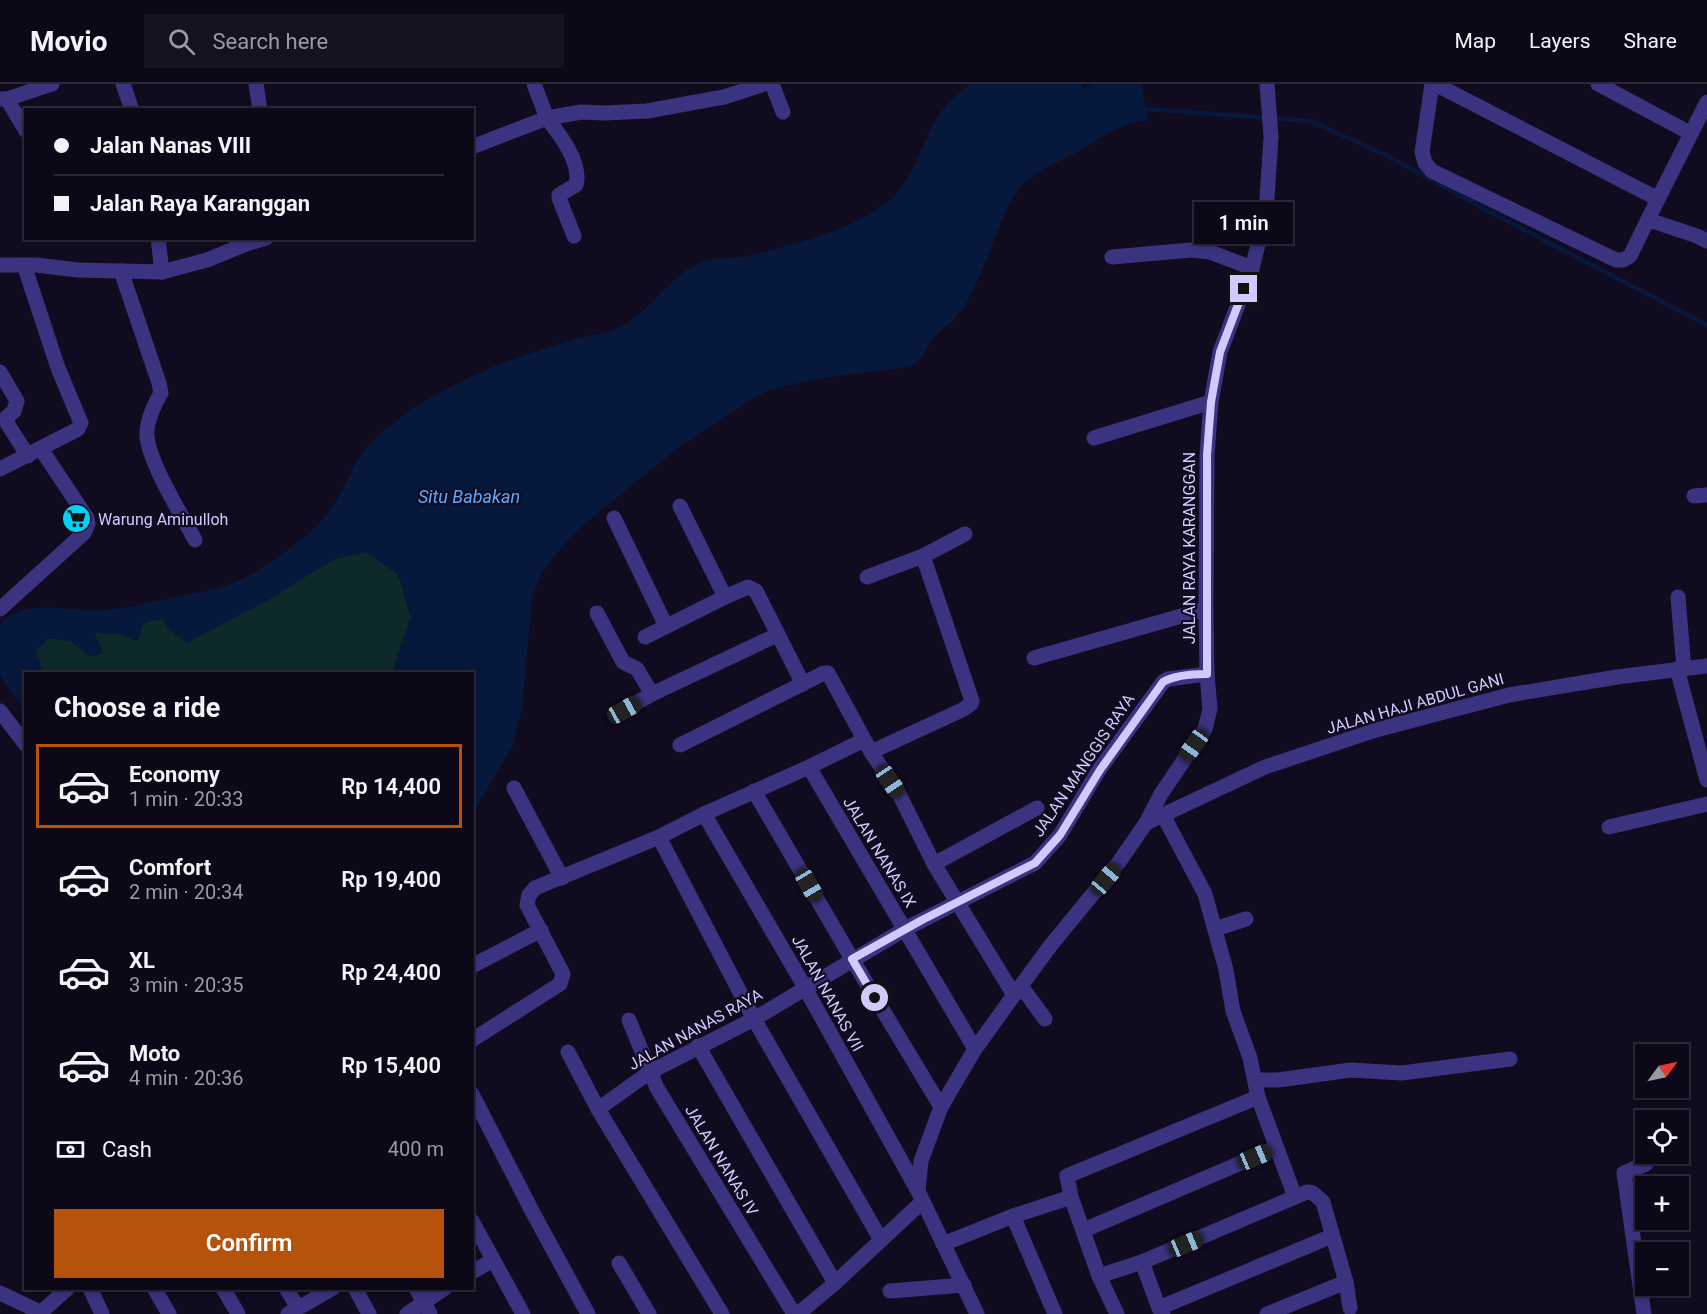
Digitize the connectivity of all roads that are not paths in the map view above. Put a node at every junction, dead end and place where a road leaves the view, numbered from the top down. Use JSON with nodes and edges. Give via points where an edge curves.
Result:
{"nodes":[{"id":1,"x":52,"y":84,"type":"edge"},
{"id":2,"x":123,"y":84,"type":"edge"},
{"id":3,"x":256,"y":84,"type":"edge"},
{"id":4,"x":534,"y":84,"type":"edge"},
{"id":5,"x":764,"y":84,"type":"edge"},
{"id":6,"x":772,"y":84,"type":"edge"},
{"id":7,"x":1267,"y":84,"type":"edge"},
{"id":8,"x":1434,"y":84,"type":"edge"},
{"id":9,"x":1598,"y":84,"type":"edge"},
{"id":10,"x":3,"y":99,"type":"edge"},
{"id":11,"x":1707,"y":102,"type":"edge"},
{"id":12,"x":131,"y":108,"type":"edge"},
{"id":13,"x":260,"y":108,"type":"edge"},
{"id":14,"x":783,"y":112,"type":"dead end"},
{"id":15,"x":547,"y":118,"type":"junction"},
{"id":16,"x":24,"y":128,"type":"edge"},
{"id":17,"x":1690,"y":133,"type":"junction"},
{"id":18,"x":474,"y":146,"type":"edge"},
{"id":19,"x":1658,"y":199,"type":"junction"},
{"id":20,"x":1649,"y":220,"type":"junction"},
{"id":21,"x":574,"y":236,"type":"dead end"},
{"id":22,"x":158,"y":240,"type":"edge"},
{"id":23,"x":259,"y":240,"type":"edge"},
{"id":24,"x":1707,"y":241,"type":"edge"},
{"id":25,"x":1112,"y":257,"type":"dead end"},
{"id":26,"x":0,"y":265,"type":"edge"},
{"id":27,"x":24,"y":265,"type":"junction"},
{"id":28,"x":1252,"y":268,"type":"junction"},
{"id":29,"x":121,"y":271,"type":"junction"},
{"id":30,"x":162,"y":272,"type":"junction"},
{"id":31,"x":0,"y":372,"type":"edge"},
{"id":32,"x":1211,"y":402,"type":"junction"},
{"id":33,"x":1094,"y":438,"type":"dead end"},
{"id":34,"x":35,"y":453,"type":"junction"},
{"id":35,"x":0,"y":469,"type":"edge"},
{"id":36,"x":680,"y":506,"type":"dead end"},
{"id":37,"x":614,"y":518,"type":"dead end"},
{"id":38,"x":964,"y":534,"type":"dead end"},
{"id":39,"x":195,"y":540,"type":"dead end"},
{"id":40,"x":923,"y":556,"type":"junction"},
{"id":41,"x":867,"y":577,"type":"dead end"},
{"id":42,"x":725,"y":597,"type":"junction"},
{"id":43,"x":1678,"y":597,"type":"dead end"},
{"id":44,"x":0,"y":609,"type":"edge"},
{"id":45,"x":1206,"y":609,"type":"junction"},
{"id":46,"x":597,"y":613,"type":"dead end"},
{"id":47,"x":666,"y":626,"type":"junction"},
{"id":48,"x":777,"y":635,"type":"junction"},
{"id":49,"x":645,"y":637,"type":"dead end"},
{"id":50,"x":1034,"y":658,"type":"dead end"},
{"id":51,"x":1707,"y":666,"type":"edge"},
{"id":52,"x":1681,"y":669,"type":"junction"},
{"id":53,"x":1207,"y":674,"type":"junction"},
{"id":54,"x":803,"y":684,"type":"junction"},
{"id":55,"x":652,"y":694,"type":"junction"},
{"id":56,"x":624,"y":710,"type":"dead end"},
{"id":57,"x":0,"y":711,"type":"edge"},
{"id":58,"x":24,"y":742,"type":"edge"},
{"id":59,"x":681,"y":745,"type":"dead end"},
{"id":60,"x":868,"y":746,"type":"junction"},
{"id":61,"x":809,"y":767,"type":"junction"},
{"id":62,"x":1707,"y":780,"type":"edge"},
{"id":63,"x":514,"y":788,"type":"dead end"},
{"id":64,"x":754,"y":791,"type":"junction"},
{"id":65,"x":1707,"y":804,"type":"edge"},
{"id":66,"x":1037,"y":808,"type":"dead end"},
{"id":67,"x":704,"y":814,"type":"junction"},
{"id":68,"x":1163,"y":815,"type":"junction"},
{"id":69,"x":1146,"y":823,"type":"junction"},
{"id":70,"x":1609,"y":827,"type":"dead end"},
{"id":71,"x":659,"y":837,"type":"junction"},
{"id":72,"x":934,"y":864,"type":"junction"},
{"id":73,"x":562,"y":878,"type":"junction"},
{"id":74,"x":957,"y":901,"type":"junction"},
{"id":75,"x":1246,"y":919,"type":"dead end"},
{"id":76,"x":905,"y":929,"type":"junction"},
{"id":77,"x":1215,"y":929,"type":"junction"},
{"id":78,"x":541,"y":930,"type":"junction"},
{"id":79,"x":852,"y":959,"type":"junction"},
{"id":80,"x":474,"y":965,"type":"edge"},
{"id":81,"x":804,"y":988,"type":"junction"},
{"id":82,"x":1017,"y":990,"type":"junction"},
{"id":83,"x":754,"y":1019,"type":"junction"},
{"id":84,"x":1045,"y":1019,"type":"dead end"},
{"id":85,"x":629,"y":1020,"type":"dead end"},
{"id":86,"x":474,"y":1039,"type":"edge"},
{"id":87,"x":698,"y":1046,"type":"junction"},
{"id":88,"x":975,"y":1049,"type":"junction"},
{"id":89,"x":568,"y":1052,"type":"dead end"},
{"id":90,"x":1510,"y":1059,"type":"dead end"},
{"id":91,"x":650,"y":1072,"type":"junction"},
{"id":92,"x":1255,"y":1080,"type":"junction"},
{"id":93,"x":1258,"y":1097,"type":"junction"},
{"id":94,"x":474,"y":1098,"type":"edge"},
{"id":95,"x":941,"y":1107,"type":"junction"},
{"id":96,"x":598,"y":1109,"type":"junction"},
{"id":97,"x":1276,"y":1148,"type":"junction"},
{"id":98,"x":1646,"y":1164,"type":"dead end"},
{"id":99,"x":920,"y":1197,"type":"junction"},
{"id":100,"x":1071,"y":1197,"type":"junction"},
{"id":101,"x":1295,"y":1197,"type":"junction"},
{"id":102,"x":1013,"y":1216,"type":"junction"},
{"id":103,"x":474,"y":1225,"type":"edge"},
{"id":104,"x":1084,"y":1230,"type":"junction"},
{"id":105,"x":1332,"y":1236,"type":"junction"},
{"id":106,"x":881,"y":1240,"type":"junction"},
{"id":107,"x":944,"y":1244,"type":"junction"},
{"id":108,"x":493,"y":1260,"type":"junction"},
{"id":109,"x":1143,"y":1262,"type":"junction"},
{"id":110,"x":619,"y":1263,"type":"dead end"},
{"id":111,"x":474,"y":1271,"type":"edge"},
{"id":112,"x":1099,"y":1276,"type":"junction"},
{"id":113,"x":1346,"y":1282,"type":"junction"},
{"id":114,"x":835,"y":1283,"type":"junction"},
{"id":115,"x":964,"y":1285,"type":"junction"},
{"id":116,"x":66,"y":1290,"type":"edge"},
{"id":117,"x":91,"y":1290,"type":"edge"},
{"id":118,"x":155,"y":1290,"type":"edge"},
{"id":119,"x":224,"y":1290,"type":"edge"},
{"id":120,"x":287,"y":1290,"type":"edge"},
{"id":121,"x":330,"y":1290,"type":"edge"},
{"id":122,"x":356,"y":1290,"type":"edge"},
{"id":123,"x":442,"y":1290,"type":"edge"},
{"id":124,"x":890,"y":1291,"type":"dead end"},
{"id":125,"x":0,"y":1293,"type":"edge"},
{"id":126,"x":423,"y":1301,"type":"edge"},
{"id":127,"x":1350,"y":1308,"type":"dead end"},
{"id":128,"x":293,"y":1311,"type":"edge"},
{"id":129,"x":1161,"y":1311,"type":"edge"},
{"id":130,"x":40,"y":1313,"type":"edge"},
{"id":131,"x":102,"y":1314,"type":"edge"},
{"id":132,"x":169,"y":1314,"type":"edge"},
{"id":133,"x":238,"y":1314,"type":"edge"},
{"id":134,"x":369,"y":1314,"type":"edge"},
{"id":135,"x":406,"y":1314,"type":"edge"},
{"id":136,"x":523,"y":1314,"type":"edge"},
{"id":137,"x":588,"y":1314,"type":"edge"},
{"id":138,"x":649,"y":1314,"type":"edge"},
{"id":139,"x":722,"y":1314,"type":"edge"},
{"id":140,"x":796,"y":1314,"type":"edge"},
{"id":141,"x":977,"y":1314,"type":"edge"},
{"id":142,"x":1054,"y":1314,"type":"edge"},
{"id":143,"x":1116,"y":1314,"type":"edge"},
{"id":144,"x":1267,"y":1314,"type":"edge"},
{"id":145,"x":1644,"y":1314,"type":"edge"}],
"edges":[{"from":1,"to":10,"type":"street"},
{"from":2,"to":12,"type":"street"},
{"from":3,"to":13,"type":"street"},
{"from":4,"to":15,"type":"street"},
{"from":5,"to":15,"type":"street","via":[[724,97],[647,111],[581,112]]},
{"from":6,"to":14,"type":"street"},
{"from":7,"to":28,"type":"street","name":"JALAN RAYA KARANGGAN","via":[[1271,137],[1266,214]]},
{"from":8,"to":19,"type":"street"},
{"from":8,"to":20,"type":"street","via":[[1422,152],[1432,171],[1616,260],[1630,256]]},
{"from":9,"to":17,"type":"street"},
{"from":10,"to":16,"type":"street"},
{"from":11,"to":17,"type":"street"},
{"from":15,"to":18,"type":"street"},
{"from":15,"to":21,"type":"street","via":[[576,168],[576,184],[559,195]]},
{"from":17,"to":19,"type":"street"},
{"from":19,"to":20,"type":"street"},
{"from":20,"to":24,"type":"street"},
{"from":22,"to":30,"type":"street"},
{"from":23,"to":30,"type":"street"},
{"from":25,"to":28,"type":"street","via":[[1200,251]]},
{"from":26,"to":27,"type":"street"},
{"from":27,"to":29,"type":"street"},
{"from":27,"to":34,"type":"street","via":[[58,368],[81,419],[78,429]]},
{"from":28,"to":32,"type":"street","name":"JALAN RAYA KARANGGAN","via":[[1220,352]]},
{"from":29,"to":30,"type":"street"},
{"from":29,"to":39,"type":"street","via":[[161,393],[147,435],[150,453]]},
{"from":31,"to":34,"type":"street","via":[[18,401],[6,418],[7,423]]},
{"from":32,"to":33,"type":"street"},
{"from":32,"to":45,"type":"street","name":"JALAN RAYA KARANGGAN"},
{"from":34,"to":35,"type":"street"},
{"from":34,"to":44,"type":"street","via":[[87,518],[88,526]]},
{"from":36,"to":42,"type":"street"},
{"from":37,"to":47,"type":"street"},
{"from":38,"to":40,"type":"street"},
{"from":40,"to":41,"type":"street"},
{"from":40,"to":60,"type":"street","via":[[972,701],[962,710]]},
{"from":42,"to":47,"type":"street"},
{"from":42,"to":48,"type":"street","via":[[752,588]]},
{"from":43,"to":52,"type":"street"},
{"from":45,"to":50,"type":"street"},
{"from":45,"to":53,"type":"street","name":"JALAN RAYA KARANGGAN"},
{"from":46,"to":55,"type":"street","via":[[623,662],[637,669]]},
{"from":47,"to":49,"type":"street"},
{"from":48,"to":54,"type":"street"},
{"from":48,"to":55,"type":"street"},
{"from":51,"to":52,"type":"street","name":"JALAN HAJI ABDUL GANI"},
{"from":52,"to":62,"type":"street"},
{"from":52,"to":68,"type":"street","name":"JALAN HAJI ABDUL GANI","via":[[1509,695],[1376,730],[1265,767]]},
{"from":53,"to":69,"type":"street","name":"JALAN RAYA KARANGGAN","via":[[1210,709],[1205,729]]},
{"from":53,"to":74,"type":"street","name":"JALAN MANGGIS RAYA","via":[[1163,682],[1100,770],[1060,835],[1035,863]]},
{"from":54,"to":59,"type":"street"},
{"from":54,"to":60,"type":"street","via":[[828,673]]},
{"from":55,"to":56,"type":"street"},
{"from":57,"to":58,"type":"street"},
{"from":60,"to":61,"type":"street"},
{"from":60,"to":72,"type":"street","via":[[900,796]]},
{"from":61,"to":64,"type":"street"},
{"from":61,"to":76,"type":"street","name":"JALAN NANAS IX"},
{"from":63,"to":73,"type":"street"},
{"from":64,"to":67,"type":"street"},
{"from":64,"to":79,"type":"street"},
{"from":65,"to":70,"type":"street"},
{"from":66,"to":72,"type":"street"},
{"from":67,"to":71,"type":"street"},
{"from":67,"to":81,"type":"street","name":"JALAN NANAS VII"},
{"from":68,"to":69,"type":"street","name":"JALAN HAJI ABDUL GANI"},
{"from":68,"to":77,"type":"street","via":[[1205,894]]},
{"from":69,"to":82,"type":"street","name":"JALAN RAYA KARANGGAN"},
{"from":71,"to":73,"type":"street"},
{"from":71,"to":83,"type":"street"},
{"from":72,"to":74,"type":"street"},
{"from":73,"to":78,"type":"street","via":[[535,888],[529,895],[527,905]]},
{"from":74,"to":76,"type":"street","name":"JALAN NANAS RAYA"},
{"from":74,"to":82,"type":"street"},
{"from":75,"to":77,"type":"street"},
{"from":76,"to":79,"type":"street","name":"JALAN NANAS RAYA"},
{"from":76,"to":88,"type":"street","name":"JALAN NANAS IX"},
{"from":77,"to":92,"type":"street","via":[[1233,1011]]},
{"from":78,"to":80,"type":"street"},
{"from":78,"to":86,"type":"street","via":[[563,974],[560,984]]},
{"from":79,"to":81,"type":"street","name":"JALAN NANAS RAYA"},
{"from":79,"to":95,"type":"street"},
{"from":81,"to":83,"type":"street","name":"JALAN NANAS RAYA"},
{"from":81,"to":99,"type":"street","name":"JALAN NANAS VII"},
{"from":82,"to":84,"type":"street"},
{"from":82,"to":88,"type":"street","name":"JALAN RAYA KARANGGAN"},
{"from":83,"to":87,"type":"street","name":"JALAN NANAS RAYA"},
{"from":83,"to":106,"type":"street"},
{"from":85,"to":91,"type":"street","name":"JALAN NANAS IV"},
{"from":87,"to":91,"type":"street","name":"JALAN NANAS RAYA"},
{"from":87,"to":114,"type":"street"},
{"from":88,"to":95,"type":"street","name":"JALAN RAYA KARANGGAN"},
{"from":89,"to":96,"type":"street"},
{"from":90,"to":92,"type":"street","via":[[1402,1073],[1351,1070]]},
{"from":91,"to":96,"type":"street","name":"JALAN NANAS RAYA"},
{"from":91,"to":140,"type":"street","name":"JALAN NANAS IV"},
{"from":92,"to":93,"type":"street"},
{"from":93,"to":97,"type":"street"},
{"from":93,"to":100,"type":"street","via":[[1067,1176]]},
{"from":94,"to":137,"type":"street"},
{"from":95,"to":99,"type":"street","name":"JALAN RAYA KARANGGAN","via":[[921,1161]]},
{"from":96,"to":139,"type":"street"},
{"from":97,"to":101,"type":"street"},
{"from":97,"to":104,"type":"street"},
{"from":98,"to":145,"type":"street","via":[[1624,1173]]},
{"from":99,"to":106,"type":"street"},
{"from":99,"to":107,"type":"street"},
{"from":100,"to":102,"type":"street"},
{"from":100,"to":104,"type":"street"},
{"from":101,"to":105,"type":"street","via":[[1307,1192],[1319,1197]]},
{"from":101,"to":109,"type":"street"},
{"from":102,"to":107,"type":"street"},
{"from":102,"to":142,"type":"street"},
{"from":103,"to":108,"type":"street"},
{"from":104,"to":112,"type":"street"},
{"from":105,"to":113,"type":"street"},
{"from":105,"to":129,"type":"street"},
{"from":106,"to":114,"type":"street"},
{"from":107,"to":115,"type":"street"},
{"from":108,"to":111,"type":"street"},
{"from":108,"to":136,"type":"street"},
{"from":109,"to":112,"type":"street"},
{"from":109,"to":129,"type":"street"},
{"from":110,"to":138,"type":"street"},
{"from":112,"to":143,"type":"street"},
{"from":113,"to":127,"type":"street"},
{"from":113,"to":144,"type":"street"},
{"from":114,"to":140,"type":"street"},
{"from":115,"to":124,"type":"street"},
{"from":115,"to":141,"type":"street"},
{"from":116,"to":130,"type":"street"},
{"from":117,"to":131,"type":"street"},
{"from":118,"to":132,"type":"street"},
{"from":119,"to":133,"type":"street"},
{"from":120,"to":128,"type":"street"},
{"from":121,"to":128,"type":"street"},
{"from":122,"to":134,"type":"street"},
{"from":123,"to":126,"type":"street"},
{"from":125,"to":130,"type":"street"},
{"from":126,"to":135,"type":"street"}]}
